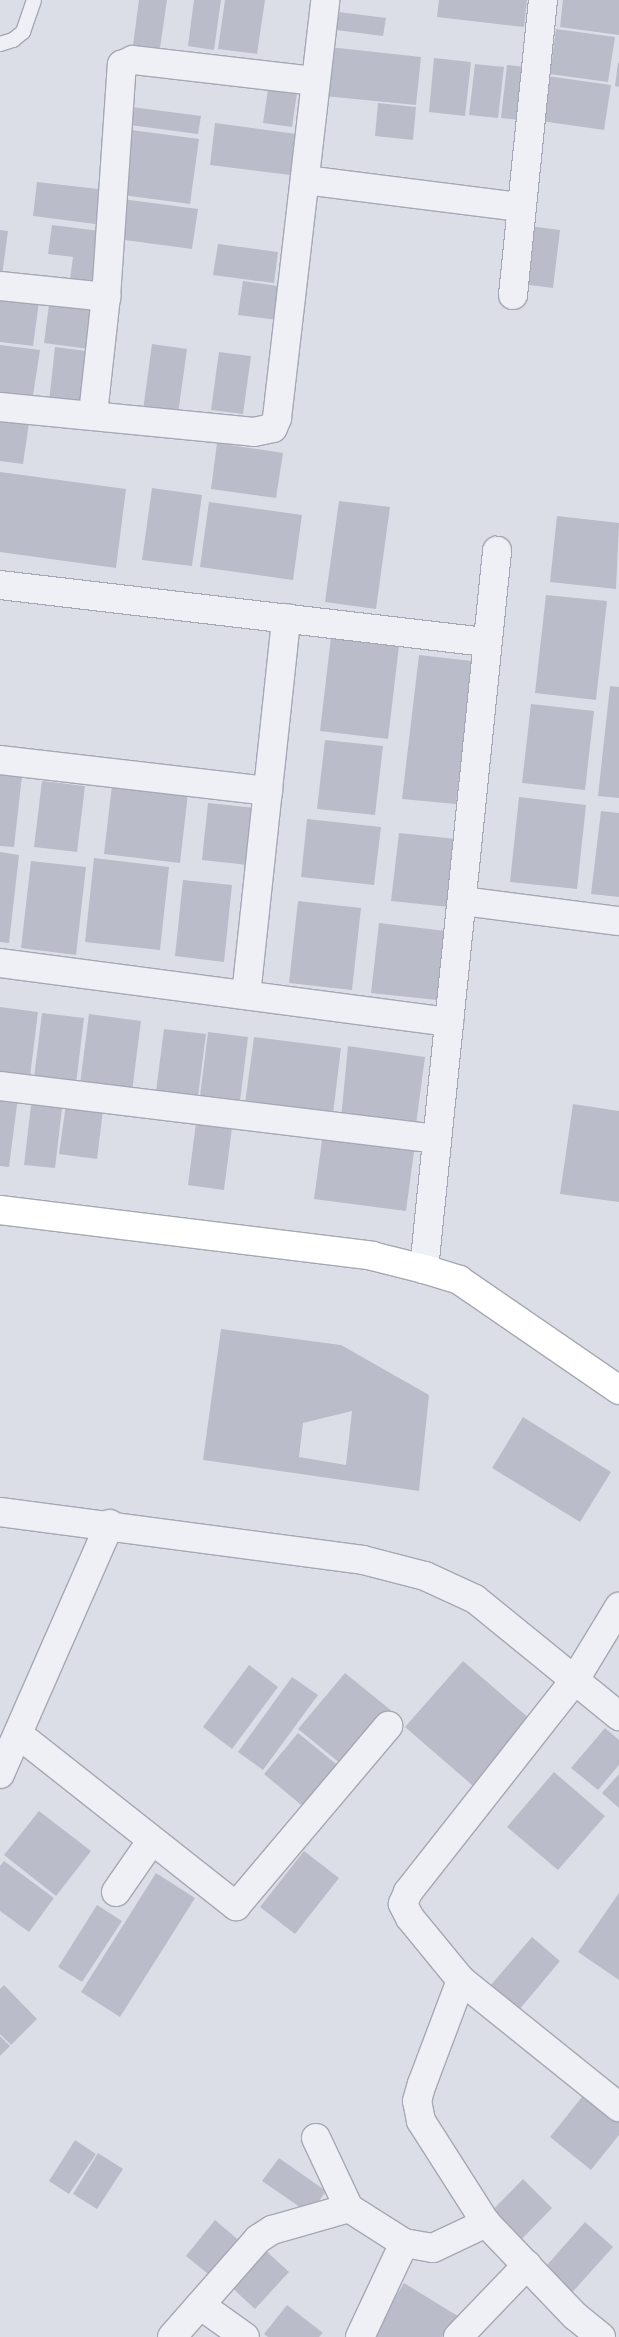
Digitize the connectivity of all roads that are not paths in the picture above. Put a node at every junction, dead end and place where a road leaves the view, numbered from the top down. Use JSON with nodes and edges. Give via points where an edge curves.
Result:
{"nodes":[{"id":1,"x":34,"y":0,"type":"edge"},
{"id":2,"x":324,"y":0,"type":"edge"},
{"id":3,"x":543,"y":0,"type":"edge"},
{"id":4,"x":0,"y":44,"type":"edge"},
{"id":5,"x":315,"y":81,"type":"junction"},
{"id":6,"x":305,"y":180,"type":"junction"},
{"id":7,"x":520,"y":208,"type":"junction"},
{"id":8,"x":0,"y":286,"type":"edge"},
{"id":9,"x":513,"y":295,"type":"dead end"},
{"id":10,"x":106,"y":297,"type":"junction"},
{"id":11,"x":0,"y":407,"type":"edge"},
{"id":12,"x":93,"y":414,"type":"junction"},
{"id":13,"x":497,"y":550,"type":"dead end"},
{"id":14,"x":0,"y":585,"type":"edge"},
{"id":15,"x":286,"y":618,"type":"junction"},
{"id":16,"x":488,"y":642,"type":"junction"},
{"id":17,"x":0,"y":760,"type":"edge"},
{"id":18,"x":268,"y":791,"type":"junction"},
{"id":19,"x":462,"y":901,"type":"junction"},
{"id":20,"x":619,"y":921,"type":"edge"},
{"id":21,"x":0,"y":963,"type":"edge"},
{"id":22,"x":246,"y":995,"type":"junction"},
{"id":23,"x":449,"y":1022,"type":"junction"},
{"id":24,"x":0,"y":1086,"type":"edge"},
{"id":25,"x":437,"y":1139,"type":"junction"},
{"id":26,"x":0,"y":1210,"type":"edge"},
{"id":27,"x":424,"y":1269,"type":"junction"},
{"id":28,"x":619,"y":1390,"type":"edge"},
{"id":29,"x":0,"y":1512,"type":"edge"},
{"id":30,"x":110,"y":1524,"type":"junction"},
{"id":31,"x":619,"y":1607,"type":"edge"},
{"id":32,"x":574,"y":1681,"type":"junction"},
{"id":33,"x":619,"y":1716,"type":"edge"},
{"id":34,"x":388,"y":1726,"type":"dead end"},
{"id":35,"x":10,"y":1740,"type":"edge"},
{"id":36,"x":0,"y":1774,"type":"edge"},
{"id":37,"x":152,"y":1840,"type":"junction"},
{"id":38,"x":116,"y":1892,"type":"dead end"},
{"id":39,"x":461,"y":1980,"type":"junction"},
{"id":40,"x":619,"y":2107,"type":"edge"},
{"id":41,"x":316,"y":2138,"type":"dead end"},
{"id":42,"x":349,"y":2208,"type":"junction"},
{"id":43,"x":486,"y":2223,"type":"junction"},
{"id":44,"x":404,"y":2243,"type":"junction"},
{"id":45,"x":527,"y":2265,"type":"junction"},
{"id":46,"x":200,"y":2305,"type":"junction"},
{"id":47,"x":172,"y":2337,"type":"edge"},
{"id":48,"x":245,"y":2337,"type":"edge"},
{"id":49,"x":360,"y":2337,"type":"edge"},
{"id":50,"x":458,"y":2337,"type":"edge"},
{"id":51,"x":601,"y":2337,"type":"edge"}],
"edges":[{"from":1,"to":4,"type":"lane","via":[[23,32]]},
{"from":2,"to":5,"type":"street"},
{"from":3,"to":7,"type":"street"},
{"from":5,"to":6,"type":"street"},
{"from":5,"to":10,"type":"street","via":[[126,61],[120,74]]},
{"from":6,"to":7,"type":"street"},
{"from":6,"to":12,"type":"street","via":[[273,428],[254,432]]},
{"from":7,"to":9,"type":"street"},
{"from":8,"to":10,"type":"street"},
{"from":10,"to":12,"type":"street"},
{"from":11,"to":12,"type":"street"},
{"from":13,"to":16,"type":"street"},
{"from":14,"to":15,"type":"street"},
{"from":15,"to":16,"type":"street"},
{"from":15,"to":18,"type":"street"},
{"from":16,"to":19,"type":"street"},
{"from":17,"to":18,"type":"street"},
{"from":18,"to":22,"type":"street"},
{"from":19,"to":20,"type":"street"},
{"from":19,"to":23,"type":"street"},
{"from":21,"to":22,"type":"street"},
{"from":22,"to":23,"type":"street"},
{"from":23,"to":25,"type":"street"},
{"from":24,"to":25,"type":"street"},
{"from":25,"to":27,"type":"street"},
{"from":26,"to":27,"type":"street","via":[[372,1256]]},
{"from":27,"to":28,"type":"street","via":[[458,1280]]},
{"from":29,"to":30,"type":"street"},
{"from":30,"to":32,"type":"street","via":[[363,1560],[425,1576],[475,1599]]},
{"from":30,"to":35,"type":"street"},
{"from":31,"to":32,"type":"street"},
{"from":32,"to":33,"type":"street"},
{"from":32,"to":39,"type":"street","via":[[408,1892],[403,1904],[410,1918]]},
{"from":34,"to":37,"type":"street","via":[[236,1906]]},
{"from":35,"to":36,"type":"street"},
{"from":35,"to":37,"type":"street"},
{"from":37,"to":38,"type":"street"},
{"from":39,"to":40,"type":"street"},
{"from":39,"to":43,"type":"street","via":[[417,2101],[421,2121]]},
{"from":41,"to":42,"type":"street"},
{"from":42,"to":44,"type":"street"},
{"from":42,"to":46,"type":"street","via":[[272,2230],[258,2239]]},
{"from":43,"to":44,"type":"street","via":[[433,2248]]},
{"from":43,"to":45,"type":"street"},
{"from":44,"to":49,"type":"street"},
{"from":45,"to":50,"type":"street"},
{"from":45,"to":51,"type":"street","via":[[575,2316]]},
{"from":46,"to":47,"type":"street"},
{"from":46,"to":48,"type":"street"}]}
